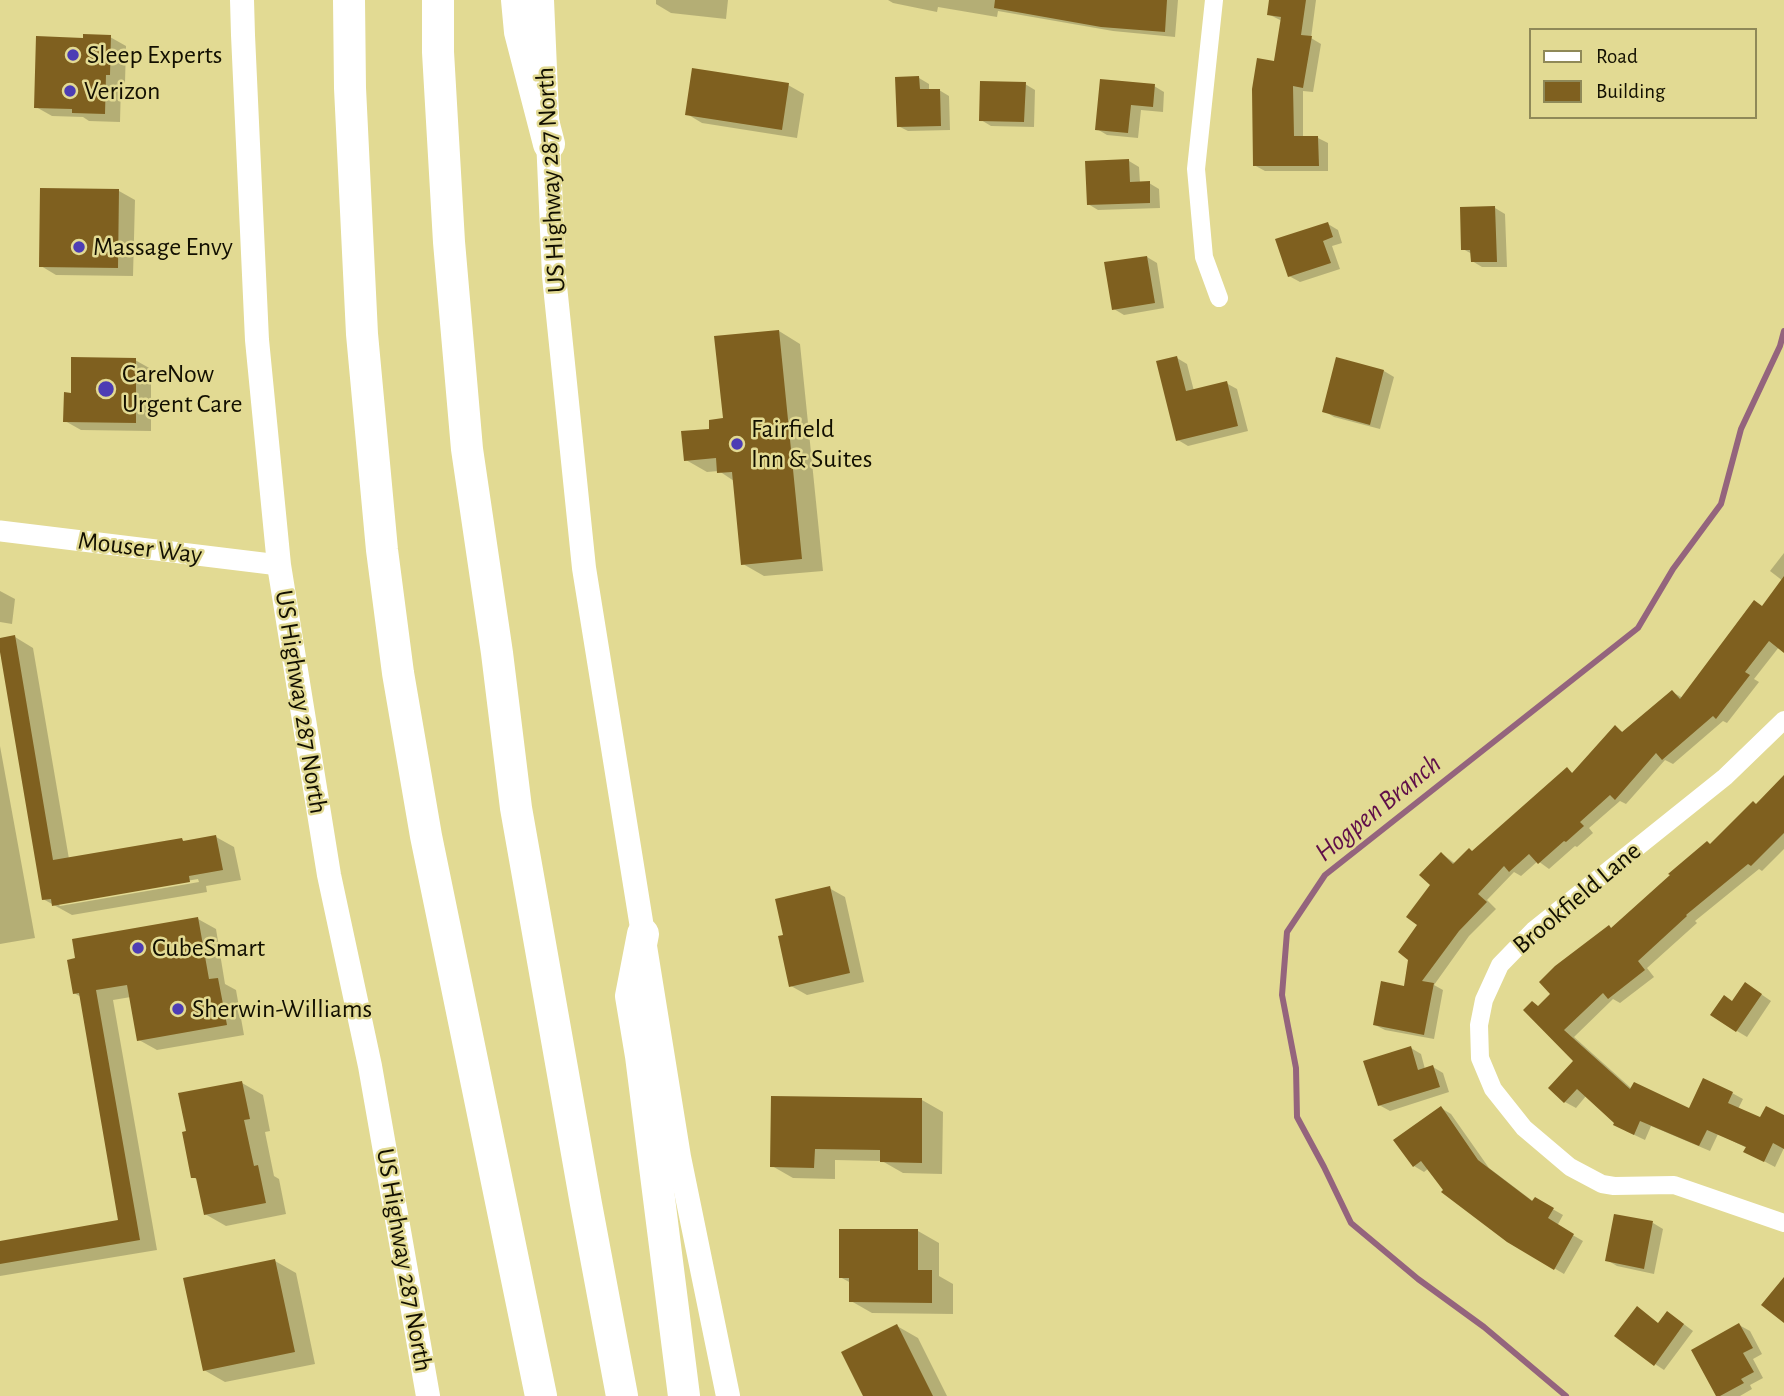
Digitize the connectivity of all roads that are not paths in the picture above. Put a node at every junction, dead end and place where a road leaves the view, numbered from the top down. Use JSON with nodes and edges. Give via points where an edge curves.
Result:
{"nodes":[{"id":1,"x":242,"y":0,"type":"edge"},
{"id":2,"x":349,"y":0,"type":"edge"},
{"id":3,"x":438,"y":0,"type":"edge"},
{"id":4,"x":517,"y":0,"type":"edge"},
{"id":5,"x":542,"y":0,"type":"edge"},
{"id":6,"x":1214,"y":0,"type":"edge"},
{"id":7,"x":549,"y":144,"type":"junction"},
{"id":8,"x":1219,"y":298,"type":"dead end"},
{"id":9,"x":0,"y":531,"type":"edge"},
{"id":10,"x":279,"y":565,"type":"junction"},
{"id":11,"x":1784,"y":720,"type":"edge"},
{"id":12,"x":643,"y":934,"type":"junction"},
{"id":13,"x":1784,"y":1223,"type":"edge"},
{"id":14,"x":428,"y":1396,"type":"edge"},
{"id":15,"x":541,"y":1396,"type":"edge"},
{"id":16,"x":622,"y":1396,"type":"edge"},
{"id":17,"x":684,"y":1396,"type":"edge"},
{"id":18,"x":728,"y":1396,"type":"edge"}],
"edges":[{"from":1,"to":10,"type":"main road","name":"US Highway 287 North","via":[[257,340]]},
{"from":2,"to":15,"type":"highway","via":[[362,334],[398,673],[426,836]]},
{"from":3,"to":16,"type":"highway","via":[[449,242],[467,449],[516,808]]},
{"from":4,"to":7,"type":"highway","via":[[520,32]]},
{"from":5,"to":7,"type":"main road","name":"US Highway 287 North"},
{"from":6,"to":8,"type":"street","via":[[1196,169],[1203,257]]},
{"from":7,"to":12,"type":"main road","name":"US Highway 287 North","via":[[554,276],[583,568]]},
{"from":9,"to":10,"type":"street","name":"Mouser Way"},
{"from":10,"to":14,"type":"main road","name":"US Highway 287 North","via":[[329,875],[370,1066]]},
{"from":11,"to":13,"type":"street","name":"Brookfield Lane","via":[[1725,777],[1534,930],[1500,965],[1479,1025],[1479,1058],[1493,1088],[1524,1128],[1570,1167],[1602,1184],[1674,1185]]},
{"from":12,"to":17,"type":"highway","via":[[631,996]]},
{"from":12,"to":18,"type":"main road","name":"US Highway 287 North","via":[[679,1157]]}]}
